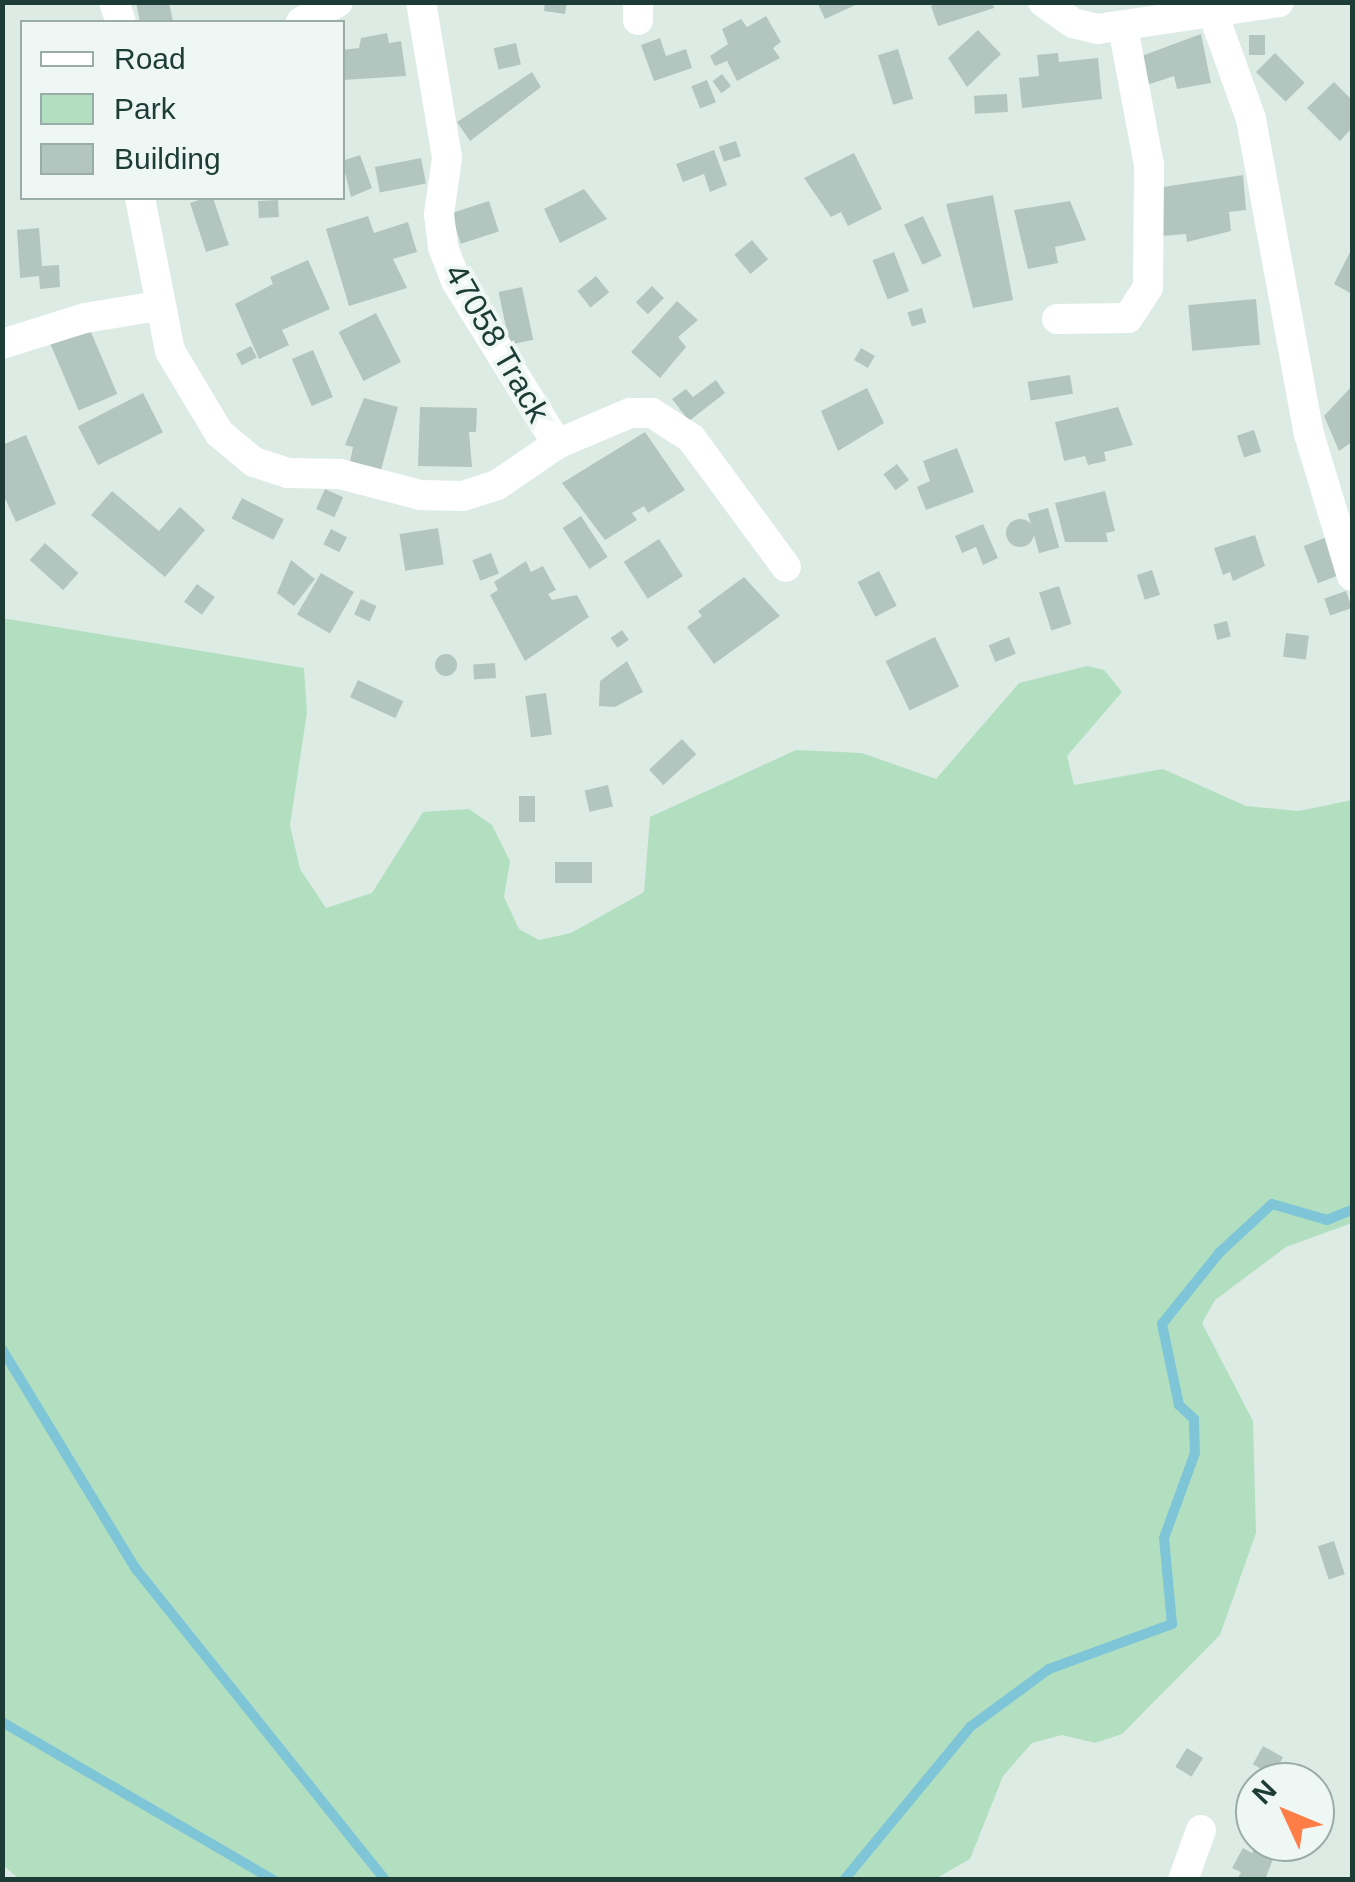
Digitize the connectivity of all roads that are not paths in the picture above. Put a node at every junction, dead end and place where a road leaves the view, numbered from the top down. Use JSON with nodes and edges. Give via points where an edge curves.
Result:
{"nodes":[{"id":1,"x":338,"y":2,"type":"edge"},
{"id":2,"x":421,"y":2,"type":"edge"},
{"id":3,"x":1043,"y":2,"type":"edge"},
{"id":4,"x":1279,"y":2,"type":"edge"},
{"id":5,"x":1214,"y":16,"type":"junction"},
{"id":6,"x":305,"y":20,"type":"edge"},
{"id":7,"x":1123,"y":27,"type":"junction"},
{"id":8,"x":140,"y":200,"type":"edge"},
{"id":9,"x":158,"y":306,"type":"junction"},
{"id":10,"x":1056,"y":319,"type":"dead end"},
{"id":11,"x":2,"y":344,"type":"edge"},
{"id":12,"x":557,"y":444,"type":"junction"},
{"id":13,"x":786,"y":566,"type":"dead end"},
{"id":14,"x":1352,"y":576,"type":"edge"},
{"id":15,"x":1201,"y":1830,"type":"dead end"},
{"id":16,"x":1183,"y":1880,"type":"edge"}],
"edges":[{"from":1,"to":6,"type":"street"},
{"from":2,"to":12,"type":"street","name":"47058 Track","via":[[447,158],[442,247],[456,282]]},
{"from":3,"to":7,"type":"street","via":[[1072,23]]},
{"from":4,"to":5,"type":"street"},
{"from":5,"to":7,"type":"street"},
{"from":5,"to":14,"type":"street","via":[[1251,118],[1309,434]]},
{"from":7,"to":10,"type":"street","via":[[1150,166],[1148,287],[1128,318]]},
{"from":8,"to":9,"type":"street"},
{"from":9,"to":11,"type":"street","via":[[85,318]]},
{"from":9,"to":12,"type":"street","via":[[192,396],[219,432],[272,470],[340,474],[420,494],[463,496],[497,486]]},
{"from":12,"to":13,"type":"street","via":[[630,413],[652,413],[676,425]]},
{"from":15,"to":16,"type":"street"}]}
